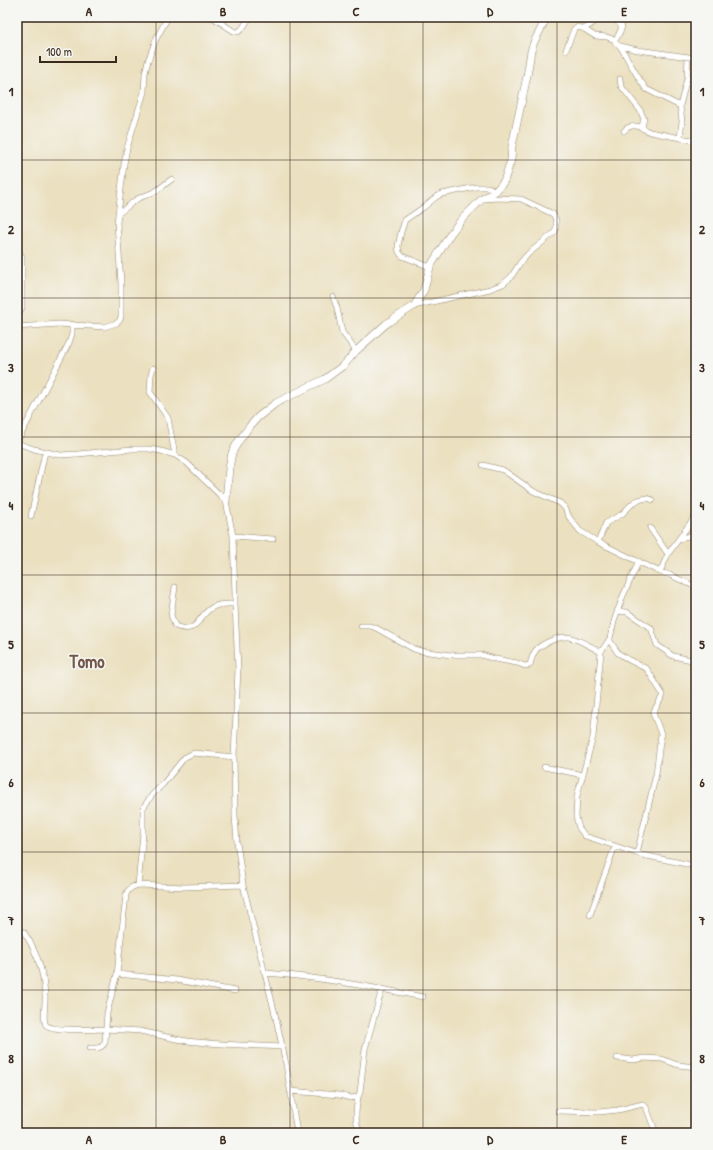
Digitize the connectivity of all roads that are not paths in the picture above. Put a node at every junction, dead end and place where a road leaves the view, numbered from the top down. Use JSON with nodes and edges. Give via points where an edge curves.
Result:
{"nodes":[{"id":1,"x":168,"y":17,"type":"edge"},
{"id":2,"x":212,"y":17,"type":"edge"},
{"id":3,"x":250,"y":17,"type":"edge"},
{"id":4,"x":548,"y":17,"type":"edge"},
{"id":5,"x":602,"y":17,"type":"edge"},
{"id":6,"x":606,"y":17,"type":"edge"},
{"id":7,"x":584,"y":29,"type":"junction"},
{"id":8,"x":615,"y":40,"type":"junction"},
{"id":9,"x":620,"y":46,"type":"junction"},
{"id":10,"x":566,"y":50,"type":"dead end"},
{"id":11,"x":688,"y":57,"type":"junction"},
{"id":12,"x":696,"y":58,"type":"edge"},
{"id":13,"x":620,"y":79,"type":"dead end"},
{"id":14,"x":680,"y":106,"type":"junction"},
{"id":15,"x":644,"y":130,"type":"junction"},
{"id":16,"x":624,"y":131,"type":"dead end"},
{"id":17,"x":680,"y":138,"type":"junction"},
{"id":18,"x":696,"y":141,"type":"edge"},
{"id":19,"x":172,"y":179,"type":"dead end"},
{"id":20,"x":496,"y":191,"type":"junction"},
{"id":21,"x":482,"y":199,"type":"junction"},
{"id":22,"x":118,"y":214,"type":"junction"},
{"id":23,"x":17,"y":248,"type":"edge"},
{"id":24,"x":430,"y":267,"type":"junction"},
{"id":25,"x":333,"y":297,"type":"dead end"},
{"id":26,"x":414,"y":306,"type":"junction"},
{"id":27,"x":17,"y":315,"type":"edge"},
{"id":28,"x":72,"y":324,"type":"junction"},
{"id":29,"x":17,"y":327,"type":"edge"},
{"id":30,"x":356,"y":351,"type":"junction"},
{"id":31,"x":153,"y":368,"type":"dead end"},
{"id":32,"x":17,"y":443,"type":"edge"},
{"id":33,"x":45,"y":452,"type":"junction"},
{"id":34,"x":175,"y":455,"type":"junction"},
{"id":35,"x":483,"y":465,"type":"dead end"},
{"id":36,"x":653,"y":500,"type":"dead end"},
{"id":37,"x":226,"y":501,"type":"junction"},
{"id":38,"x":696,"y":515,"type":"edge"},
{"id":39,"x":31,"y":516,"type":"dead end"},
{"id":40,"x":650,"y":528,"type":"dead end"},
{"id":41,"x":696,"y":533,"type":"edge"},
{"id":42,"x":233,"y":536,"type":"junction"},
{"id":43,"x":273,"y":539,"type":"dead end"},
{"id":44,"x":677,"y":540,"type":"junction"},
{"id":45,"x":598,"y":542,"type":"junction"},
{"id":46,"x":668,"y":554,"type":"junction"},
{"id":47,"x":639,"y":561,"type":"junction"},
{"id":48,"x":660,"y":572,"type":"junction"},
{"id":49,"x":175,"y":587,"type":"dead end"},
{"id":50,"x":696,"y":588,"type":"edge"},
{"id":51,"x":235,"y":604,"type":"junction"},
{"id":52,"x":617,"y":611,"type":"junction"},
{"id":53,"x":361,"y":626,"type":"dead end"},
{"id":54,"x":610,"y":638,"type":"junction"},
{"id":55,"x":601,"y":652,"type":"junction"},
{"id":56,"x":696,"y":661,"type":"edge"},
{"id":57,"x":234,"y":757,"type":"junction"},
{"id":58,"x":544,"y":767,"type":"dead end"},
{"id":59,"x":582,"y":775,"type":"junction"},
{"id":60,"x":615,"y":846,"type":"junction"},
{"id":61,"x":637,"y":853,"type":"junction"},
{"id":62,"x":696,"y":866,"type":"edge"},
{"id":63,"x":138,"y":885,"type":"junction"},
{"id":64,"x":243,"y":885,"type":"junction"},
{"id":65,"x":590,"y":915,"type":"dead end"},
{"id":66,"x":17,"y":930,"type":"edge"},
{"id":67,"x":265,"y":973,"type":"junction"},
{"id":68,"x":117,"y":974,"type":"junction"},
{"id":69,"x":382,"y":989,"type":"junction"},
{"id":70,"x":235,"y":991,"type":"dead end"},
{"id":71,"x":423,"y":996,"type":"dead end"},
{"id":72,"x":106,"y":1029,"type":"junction"},
{"id":73,"x":282,"y":1047,"type":"junction"},
{"id":74,"x":90,"y":1048,"type":"dead end"},
{"id":75,"x":617,"y":1058,"type":"dead end"},
{"id":76,"x":696,"y":1067,"type":"edge"},
{"id":77,"x":290,"y":1091,"type":"junction"},
{"id":78,"x":358,"y":1097,"type":"junction"},
{"id":79,"x":558,"y":1111,"type":"dead end"},
{"id":80,"x":297,"y":1133,"type":"edge"},
{"id":81,"x":360,"y":1133,"type":"edge"},
{"id":82,"x":656,"y":1133,"type":"edge"}],
"edges":[{"from":1,"to":22,"type":"street","via":[[156,39],[145,73],[144,92],[127,148]]},
{"from":2,"to":3,"type":"street","via":[[234,32],[242,29]]},
{"from":4,"to":20,"type":"street","via":[[531,51],[511,160],[504,181]]},
{"from":5,"to":7,"type":"street"},
{"from":6,"to":8,"type":"street","via":[[615,19],[622,27]]},
{"from":7,"to":8,"type":"street","via":[[595,36]]},
{"from":7,"to":10,"type":"street","via":[[574,29]]},
{"from":8,"to":9,"type":"street"},
{"from":9,"to":11,"type":"street"},
{"from":9,"to":14,"type":"street","via":[[646,89]]},
{"from":11,"to":12,"type":"street"},
{"from":11,"to":14,"type":"street","via":[[687,78]]},
{"from":13,"to":15,"type":"street","via":[[620,86],[640,110]]},
{"from":14,"to":17,"type":"street"},
{"from":15,"to":16,"type":"street","via":[[632,126]]},
{"from":15,"to":17,"type":"street"},
{"from":17,"to":18,"type":"street"},
{"from":19,"to":22,"type":"street","via":[[156,191],[137,199]]},
{"from":20,"to":21,"type":"street"},
{"from":20,"to":24,"type":"street","via":[[488,187],[476,187],[442,194],[405,220],[398,246],[399,252],[402,256]]},
{"from":21,"to":24,"type":"street","via":[[451,232]]},
{"from":21,"to":26,"type":"street","via":[[521,199],[553,214],[556,220],[555,232],[520,263],[503,284]]},
{"from":22,"to":28,"type":"street","via":[[120,320],[104,327]]},
{"from":23,"to":27,"type":"street","via":[[22,257],[22,308]]},
{"from":24,"to":26,"type":"street","via":[[424,290]]},
{"from":25,"to":30,"type":"street","via":[[342,332]]},
{"from":26,"to":30,"type":"street","via":[[386,324]]},
{"from":28,"to":29,"type":"street"},
{"from":28,"to":32,"type":"street","via":[[69,343]]},
{"from":30,"to":37,"type":"street","via":[[344,365],[325,379],[276,403],[249,427],[232,453]]},
{"from":31,"to":34,"type":"street","via":[[150,392],[168,418]]},
{"from":32,"to":33,"type":"street"},
{"from":33,"to":34,"type":"street","via":[[60,455],[149,449]]},
{"from":33,"to":39,"type":"street"},
{"from":34,"to":37,"type":"street","via":[[187,462]]},
{"from":35,"to":45,"type":"street","via":[[503,470],[533,491],[560,503],[580,531]]},
{"from":36,"to":45,"type":"street","via":[[638,500],[622,514],[606,523]]},
{"from":37,"to":42,"type":"street"},
{"from":38,"to":44,"type":"street"},
{"from":40,"to":46,"type":"street"},
{"from":41,"to":44,"type":"street"},
{"from":42,"to":43,"type":"street"},
{"from":42,"to":51,"type":"street"},
{"from":44,"to":46,"type":"street"},
{"from":45,"to":47,"type":"street"},
{"from":46,"to":48,"type":"street"},
{"from":47,"to":48,"type":"street"},
{"from":47,"to":52,"type":"street"},
{"from":48,"to":50,"type":"street"},
{"from":49,"to":51,"type":"street","via":[[171,615],[175,626],[181,629],[188,629],[198,623],[207,610],[214,606]]},
{"from":51,"to":57,"type":"street","via":[[238,669]]},
{"from":52,"to":54,"type":"street"},
{"from":52,"to":56,"type":"street","via":[[627,612],[652,628],[657,645],[673,656]]},
{"from":53,"to":55,"type":"street","via":[[376,628],[421,651],[481,655],[525,666],[530,665],[536,650],[540,647],[553,640],[567,637]]},
{"from":54,"to":55,"type":"street"},
{"from":54,"to":61,"type":"street","via":[[618,652],[647,669],[663,695],[654,713],[661,734],[656,774]]},
{"from":55,"to":59,"type":"street","via":[[592,737]]},
{"from":57,"to":63,"type":"street","via":[[194,753],[189,755],[152,795],[143,808]]},
{"from":57,"to":64,"type":"street","via":[[236,823]]},
{"from":58,"to":59,"type":"street"},
{"from":59,"to":60,"type":"street","via":[[576,796],[576,818],[579,828],[586,836]]},
{"from":60,"to":61,"type":"street"},
{"from":60,"to":65,"type":"street"},
{"from":61,"to":62,"type":"street"},
{"from":63,"to":64,"type":"street"},
{"from":63,"to":68,"type":"street","via":[[128,890],[126,896]]},
{"from":64,"to":67,"type":"street"},
{"from":66,"to":72,"type":"street","via":[[24,932],[33,947],[43,975],[46,999],[45,1024],[62,1029]]},
{"from":67,"to":69,"type":"street","via":[[297,975]]},
{"from":67,"to":73,"type":"street"},
{"from":68,"to":70,"type":"street","via":[[177,980]]},
{"from":68,"to":72,"type":"street"},
{"from":69,"to":71,"type":"street"},
{"from":69,"to":78,"type":"street","via":[[365,1049]]},
{"from":72,"to":73,"type":"street","via":[[140,1031],[220,1044]]},
{"from":72,"to":74,"type":"street","via":[[103,1045]]},
{"from":73,"to":77,"type":"street"},
{"from":75,"to":76,"type":"street","via":[[662,1059],[678,1065]]},
{"from":77,"to":78,"type":"street"},
{"from":77,"to":80,"type":"street"},
{"from":78,"to":81,"type":"street","via":[[355,1115]]},
{"from":79,"to":82,"type":"street","via":[[599,1112],[643,1104]]}]}
